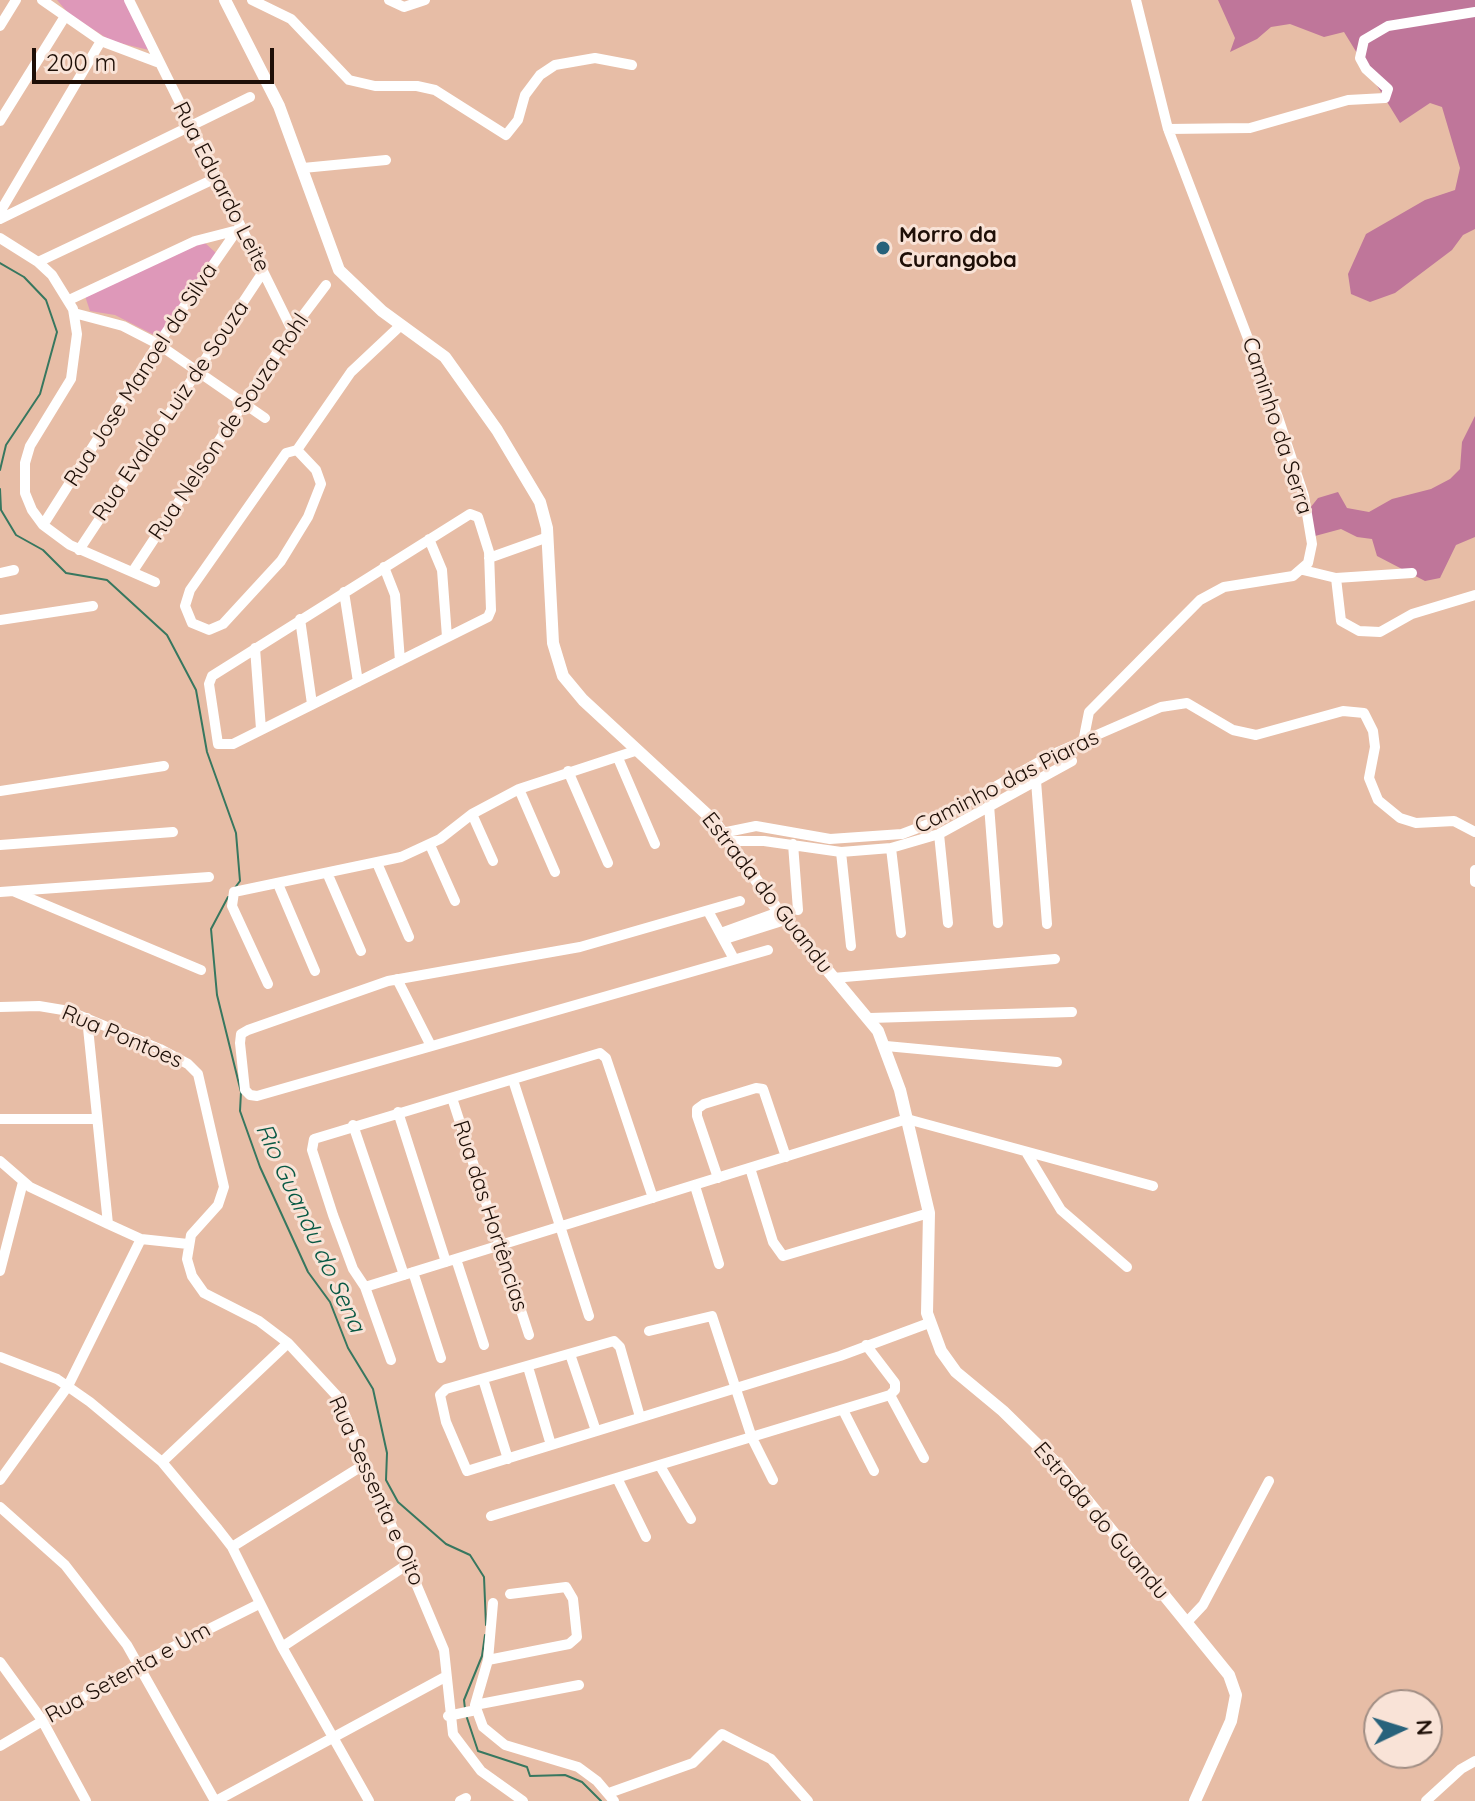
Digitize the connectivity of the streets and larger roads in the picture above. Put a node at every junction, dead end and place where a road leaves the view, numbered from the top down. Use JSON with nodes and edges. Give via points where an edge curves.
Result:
{"nodes":[{"id":1,"x":16,"y":0,"type":"edge"},
{"id":2,"x":42,"y":0,"type":"edge"},
{"id":3,"x":129,"y":0,"type":"edge"},
{"id":4,"x":225,"y":0,"type":"edge"},
{"id":5,"x":252,"y":0,"type":"edge"},
{"id":6,"x":389,"y":0,"type":"edge"},
{"id":7,"x":425,"y":0,"type":"edge"},
{"id":8,"x":1136,"y":0,"type":"edge"},
{"id":9,"x":1475,"y":12,"type":"edge"},
{"id":10,"x":64,"y":18,"type":"junction"},
{"id":11,"x":0,"y":26,"type":"edge"},
{"id":12,"x":101,"y":41,"type":"junction"},
{"id":13,"x":157,"y":62,"type":"junction"},
{"id":14,"x":632,"y":65,"type":"dead end"},
{"id":15,"x":250,"y":97,"type":"dead end"},
{"id":16,"x":0,"y":121,"type":"edge"},
{"id":17,"x":191,"y":126,"type":"junction"},
{"id":18,"x":1168,"y":129,"type":"junction"},
{"id":19,"x":386,"y":160,"type":"dead end"},
{"id":20,"x":303,"y":168,"type":"junction"},
{"id":21,"x":216,"y":178,"type":"junction"},
{"id":22,"x":0,"y":212,"type":"edge"},
{"id":23,"x":0,"y":219,"type":"edge"},
{"id":24,"x":237,"y":228,"type":"junction"},
{"id":25,"x":0,"y":238,"type":"edge"},
{"id":26,"x":38,"y":262,"type":"junction"},
{"id":27,"x":263,"y":272,"type":"junction"},
{"id":28,"x":326,"y":285,"type":"dead end"},
{"id":29,"x":69,"y":300,"type":"junction"},
{"id":30,"x":74,"y":313,"type":"junction"},
{"id":31,"x":401,"y":325,"type":"junction"},
{"id":32,"x":292,"y":330,"type":"junction"},
{"id":33,"x":158,"y":344,"type":"junction"},
{"id":34,"x":197,"y":374,"type":"junction"},
{"id":35,"x":245,"y":404,"type":"junction"},
{"id":36,"x":265,"y":418,"type":"dead end"},
{"id":37,"x":297,"y":450,"type":"junction"},
{"id":38,"x":43,"y":525,"type":"junction"},
{"id":39,"x":548,"y":537,"type":"junction"},
{"id":40,"x":429,"y":539,"type":"junction"},
{"id":41,"x":79,"y":550,"type":"junction"},
{"id":42,"x":489,"y":558,"type":"junction"},
{"id":43,"x":384,"y":567,"type":"junction"},
{"id":44,"x":14,"y":570,"type":"dead end"},
{"id":45,"x":1303,"y":570,"type":"junction"},
{"id":46,"x":133,"y":571,"type":"junction"},
{"id":47,"x":0,"y":573,"type":"edge"},
{"id":48,"x":1412,"y":573,"type":"dead end"},
{"id":49,"x":1336,"y":578,"type":"junction"},
{"id":50,"x":155,"y":582,"type":"dead end"},
{"id":51,"x":344,"y":592,"type":"junction"},
{"id":52,"x":1475,"y":595,"type":"edge"},
{"id":53,"x":93,"y":606,"type":"dead end"},
{"id":54,"x":300,"y":619,"type":"junction"},
{"id":55,"x":0,"y":620,"type":"edge"},
{"id":56,"x":447,"y":637,"type":"junction"},
{"id":57,"x":255,"y":648,"type":"junction"},
{"id":58,"x":400,"y":661,"type":"junction"},
{"id":59,"x":358,"y":682,"type":"junction"},
{"id":60,"x":312,"y":704,"type":"junction"},
{"id":61,"x":261,"y":729,"type":"junction"},
{"id":62,"x":1083,"y":742,"type":"junction"},
{"id":63,"x":638,"y":750,"type":"junction"},
{"id":64,"x":618,"y":758,"type":"junction"},
{"id":65,"x":1072,"y":761,"type":"dead end"},
{"id":66,"x":164,"y":766,"type":"dead end"},
{"id":67,"x":568,"y":771,"type":"junction"},
{"id":68,"x":1036,"y":781,"type":"junction"},
{"id":69,"x":519,"y":789,"type":"junction"},
{"id":70,"x":0,"y":791,"type":"edge"},
{"id":71,"x":989,"y":805,"type":"junction"},
{"id":72,"x":472,"y":814,"type":"junction"},
{"id":73,"x":173,"y":832,"type":"dead end"},
{"id":74,"x":1475,"y":832,"type":"edge"},
{"id":75,"x":939,"y":834,"type":"junction"},
{"id":76,"x":725,"y":837,"type":"junction"},
{"id":77,"x":655,"y":844,"type":"dead end"},
{"id":78,"x":793,"y":844,"type":"junction"},
{"id":79,"x":0,"y":845,"type":"edge"},
{"id":80,"x":430,"y":845,"type":"junction"},
{"id":81,"x":891,"y":848,"type":"junction"},
{"id":82,"x":841,"y":852,"type":"junction"},
{"id":83,"x":493,"y":861,"type":"dead end"},
{"id":84,"x":377,"y":863,"type":"junction"},
{"id":85,"x":608,"y":863,"type":"dead end"},
{"id":86,"x":1475,"y":870,"type":"edge"},
{"id":87,"x":555,"y":872,"type":"dead end"},
{"id":88,"x":328,"y":875,"type":"junction"},
{"id":89,"x":209,"y":877,"type":"dead end"},
{"id":90,"x":1475,"y":882,"type":"edge"},
{"id":91,"x":278,"y":884,"type":"junction"},
{"id":92,"x":12,"y":891,"type":"junction"},
{"id":93,"x":0,"y":892,"type":"edge"},
{"id":94,"x":455,"y":901,"type":"dead end"},
{"id":95,"x":740,"y":901,"type":"dead end"},
{"id":96,"x":798,"y":910,"type":"dead end"},
{"id":97,"x":708,"y":911,"type":"junction"},
{"id":98,"x":782,"y":916,"type":"junction"},
{"id":99,"x":948,"y":923,"type":"dead end"},
{"id":100,"x":998,"y":923,"type":"dead end"},
{"id":101,"x":1047,"y":924,"type":"dead end"},
{"id":102,"x":901,"y":933,"type":"dead end"},
{"id":103,"x":723,"y":936,"type":"junction"},
{"id":104,"x":409,"y":937,"type":"dead end"},
{"id":105,"x":851,"y":946,"type":"dead end"},
{"id":106,"x":768,"y":950,"type":"dead end"},
{"id":107,"x":361,"y":951,"type":"dead end"},
{"id":108,"x":734,"y":959,"type":"junction"},
{"id":109,"x":1055,"y":959,"type":"dead end"},
{"id":110,"x":201,"y":970,"type":"dead end"},
{"id":111,"x":315,"y":971,"type":"dead end"},
{"id":112,"x":833,"y":978,"type":"junction"},
{"id":113,"x":397,"y":979,"type":"junction"},
{"id":114,"x":268,"y":984,"type":"dead end"},
{"id":115,"x":0,"y":1007,"type":"edge"},
{"id":116,"x":1072,"y":1012,"type":"dead end"},
{"id":117,"x":87,"y":1018,"type":"junction"},
{"id":118,"x":870,"y":1018,"type":"junction"},
{"id":119,"x":431,"y":1046,"type":"junction"},
{"id":120,"x":886,"y":1046,"type":"junction"},
{"id":121,"x":1057,"y":1062,"type":"dead end"},
{"id":122,"x":513,"y":1080,"type":"junction"},
{"id":123,"x":452,"y":1098,"type":"junction"},
{"id":124,"x":398,"y":1112,"type":"junction"},
{"id":125,"x":0,"y":1119,"type":"edge"},
{"id":126,"x":97,"y":1119,"type":"junction"},
{"id":127,"x":907,"y":1119,"type":"junction"},
{"id":128,"x":353,"y":1125,"type":"junction"},
{"id":129,"x":1026,"y":1152,"type":"junction"},
{"id":130,"x":786,"y":1157,"type":"junction"},
{"id":131,"x":0,"y":1161,"type":"edge"},
{"id":132,"x":750,"y":1168,"type":"junction"},
{"id":133,"x":718,"y":1178,"type":"junction"},
{"id":134,"x":23,"y":1182,"type":"junction"},
{"id":135,"x":695,"y":1186,"type":"junction"},
{"id":136,"x":1153,"y":1186,"type":"dead end"},
{"id":137,"x":653,"y":1198,"type":"junction"},
{"id":138,"x":929,"y":1213,"type":"junction"},
{"id":139,"x":108,"y":1224,"type":"junction"},
{"id":140,"x":562,"y":1226,"type":"junction"},
{"id":141,"x":141,"y":1239,"type":"junction"},
{"id":142,"x":188,"y":1244,"type":"junction"},
{"id":143,"x":499,"y":1245,"type":"junction"},
{"id":144,"x":451,"y":1260,"type":"junction"},
{"id":145,"x":719,"y":1264,"type":"dead end"},
{"id":146,"x":1127,"y":1267,"type":"dead end"},
{"id":147,"x":0,"y":1271,"type":"edge"},
{"id":148,"x":408,"y":1273,"type":"junction"},
{"id":149,"x":365,"y":1287,"type":"junction"},
{"id":150,"x":589,"y":1316,"type":"dead end"},
{"id":151,"x":929,"y":1323,"type":"junction"},
{"id":152,"x":649,"y":1331,"type":"dead end"},
{"id":153,"x":529,"y":1335,"type":"dead end"},
{"id":154,"x":288,"y":1343,"type":"junction"},
{"id":155,"x":484,"y":1345,"type":"dead end"},
{"id":156,"x":866,"y":1345,"type":"junction"},
{"id":157,"x":570,"y":1354,"type":"junction"},
{"id":158,"x":0,"y":1357,"type":"edge"},
{"id":159,"x":441,"y":1358,"type":"dead end"},
{"id":160,"x":391,"y":1360,"type":"dead end"},
{"id":161,"x":528,"y":1367,"type":"junction"},
{"id":162,"x":483,"y":1379,"type":"junction"},
{"id":163,"x":68,"y":1386,"type":"junction"},
{"id":164,"x":737,"y":1388,"type":"junction"},
{"id":165,"x":890,"y":1395,"type":"junction"},
{"id":166,"x":843,"y":1410,"type":"junction"},
{"id":167,"x":640,"y":1417,"type":"junction"},
{"id":168,"x":596,"y":1431,"type":"junction"},
{"id":169,"x":752,"y":1438,"type":"junction"},
{"id":170,"x":551,"y":1445,"type":"junction"},
{"id":171,"x":924,"y":1458,"type":"dead end"},
{"id":172,"x":508,"y":1459,"type":"junction"},
{"id":173,"x":162,"y":1462,"type":"junction"},
{"id":174,"x":365,"y":1464,"type":"junction"},
{"id":175,"x":660,"y":1466,"type":"junction"},
{"id":176,"x":874,"y":1471,"type":"dead end"},
{"id":177,"x":617,"y":1478,"type":"junction"},
{"id":178,"x":0,"y":1480,"type":"edge"},
{"id":179,"x":773,"y":1480,"type":"dead end"},
{"id":180,"x":1269,"y":1481,"type":"dead end"},
{"id":181,"x":0,"y":1507,"type":"edge"},
{"id":182,"x":491,"y":1516,"type":"dead end"},
{"id":183,"x":691,"y":1519,"type":"dead end"},
{"id":184,"x":646,"y":1537,"type":"dead end"},
{"id":185,"x":232,"y":1547,"type":"junction"},
{"id":186,"x":408,"y":1564,"type":"junction"},
{"id":187,"x":510,"y":1594,"type":"dead end"},
{"id":188,"x":493,"y":1603,"type":"dead end"},
{"id":189,"x":259,"y":1604,"type":"junction"},
{"id":190,"x":1187,"y":1622,"type":"junction"},
{"id":191,"x":282,"y":1647,"type":"junction"},
{"id":192,"x":488,"y":1660,"type":"junction"},
{"id":193,"x":0,"y":1662,"type":"edge"},
{"id":194,"x":139,"y":1664,"type":"junction"},
{"id":195,"x":445,"y":1677,"type":"junction"},
{"id":196,"x":579,"y":1685,"type":"dead end"},
{"id":197,"x":474,"y":1709,"type":"junction"},
{"id":198,"x":451,"y":1716,"type":"junction"},
{"id":199,"x":42,"y":1720,"type":"junction"},
{"id":200,"x":333,"y":1737,"type":"junction"},
{"id":201,"x":0,"y":1746,"type":"edge"},
{"id":202,"x":1475,"y":1761,"type":"edge"},
{"id":203,"x":611,"y":1797,"type":"edge"},
{"id":204,"x":86,"y":1801,"type":"edge"},
{"id":205,"x":216,"y":1801,"type":"edge"},
{"id":206,"x":369,"y":1801,"type":"edge"},
{"id":207,"x":523,"y":1801,"type":"edge"},
{"id":208,"x":808,"y":1801,"type":"edge"},
{"id":209,"x":1195,"y":1801,"type":"edge"},
{"id":210,"x":1426,"y":1801,"type":"edge"}],
"edges":[{"from":1,"to":11,"type":"street"},
{"from":2,"to":10,"type":"street"},
{"from":3,"to":13,"type":"street","name":"Rua Eduardo Leite"},
{"from":4,"to":20,"type":"street","name":"Estrada do Guandu","via":[[279,106]]},
{"from":5,"to":14,"type":"street","via":[[291,19],[349,80],[435,90],[506,135],[518,120],[525,95],[555,65],[595,58]]},
{"from":6,"to":7,"type":"street","via":[[404,7]]},
{"from":8,"to":18,"type":"street","name":"Caminho da Serra"},
{"from":9,"to":18,"type":"street","via":[[1388,26],[1364,40],[1360,58],[1388,89],[1385,98],[1326,105],[1250,128]]},
{"from":10,"to":12,"type":"street"},
{"from":10,"to":16,"type":"street"},
{"from":12,"to":13,"type":"street"},
{"from":12,"to":22,"type":"street"},
{"from":13,"to":17,"type":"street","name":"Rua Eduardo Leite"},
{"from":15,"to":17,"type":"street"},
{"from":17,"to":21,"type":"street","name":"Rua Eduardo Leite"},
{"from":17,"to":23,"type":"street"},
{"from":18,"to":45,"type":"street","name":"Caminho da Serra","via":[[1304,496],[1312,544]]},
{"from":19,"to":20,"type":"street"},
{"from":20,"to":31,"type":"street","name":"Estrada do Guandu","via":[[339,270]]},
{"from":21,"to":24,"type":"street","name":"Rua Eduardo Leite"},
{"from":21,"to":26,"type":"street"},
{"from":24,"to":27,"type":"street","name":"Rua Eduardo Leite"},
{"from":24,"to":29,"type":"street"},
{"from":24,"to":33,"type":"street","name":"Rua Jose Manoel da Silva"},
{"from":25,"to":26,"type":"street"},
{"from":26,"to":29,"type":"street"},
{"from":27,"to":32,"type":"street","name":"Rua Eduardo Leite"},
{"from":27,"to":34,"type":"street","name":"Rua Evaldo Luiz de Souza"},
{"from":28,"to":32,"type":"street","name":"Rua Nelson de Souza Rohl"},
{"from":29,"to":30,"type":"street"},
{"from":30,"to":33,"type":"street","via":[[123,326]]},
{"from":30,"to":38,"type":"street","via":[[76,359],[71,379],[30,446],[23,476],[32,510]]},
{"from":31,"to":37,"type":"street","via":[[351,372]]},
{"from":31,"to":39,"type":"street","name":"Estrada do Guandu","via":[[445,357],[475,397],[540,502]]},
{"from":32,"to":35,"type":"street","name":"Rua Nelson de Souza Rohl"},
{"from":33,"to":34,"type":"street"},
{"from":33,"to":38,"type":"street","name":"Rua Jose Manoel da Silva"},
{"from":34,"to":35,"type":"street"},
{"from":34,"to":41,"type":"street","name":"Rua Evaldo Luiz de Souza"},
{"from":35,"to":36,"type":"street"},
{"from":35,"to":46,"type":"street","name":"Rua Nelson de Souza Rohl"},
{"from":37,"to":37,"type":"street","via":[[321,484],[281,561],[223,624],[209,630],[192,623],[185,606],[190,590],[286,453]]},
{"from":38,"to":41,"type":"street"},
{"from":39,"to":42,"type":"street"},
{"from":39,"to":63,"type":"street","name":"Estrada do Guandu","via":[[558,665],[575,692]]},
{"from":40,"to":42,"type":"street","via":[[474,515]]},
{"from":40,"to":43,"type":"street"},
{"from":40,"to":56,"type":"street","via":[[442,570]]},
{"from":41,"to":46,"type":"street"},
{"from":42,"to":56,"type":"street","via":[[491,613]]},
{"from":43,"to":51,"type":"street"},
{"from":43,"to":58,"type":"street","via":[[395,595]]},
{"from":44,"to":47,"type":"street"},
{"from":45,"to":49,"type":"street"},
{"from":45,"to":62,"type":"street","via":[[1284,580],[1238,584],[1206,595],[1089,712]]},
{"from":46,"to":50,"type":"street"},
{"from":48,"to":49,"type":"street"},
{"from":49,"to":52,"type":"street","via":[[1341,621],[1359,631],[1380,632],[1412,614]]},
{"from":51,"to":54,"type":"street"},
{"from":51,"to":59,"type":"street"},
{"from":53,"to":55,"type":"street"},
{"from":54,"to":57,"type":"street"},
{"from":54,"to":60,"type":"street"},
{"from":56,"to":58,"type":"street"},
{"from":57,"to":61,"type":"street"},
{"from":57,"to":61,"type":"street","via":[[209,684],[218,744],[233,744]]},
{"from":58,"to":59,"type":"street"},
{"from":59,"to":60,"type":"street"},
{"from":60,"to":61,"type":"street"},
{"from":62,"to":74,"type":"street","name":"Caminho das Piaras","via":[[1177,704],[1197,706],[1233,730],[1256,735],[1343,711],[1364,713],[1373,731],[1369,778],[1378,800],[1400,818],[1416,823],[1454,821]]},
{"from":62,"to":76,"type":"street","name":"Caminho das Piaras","via":[[902,834],[830,839],[756,826]]},
{"from":63,"to":64,"type":"street"},
{"from":63,"to":76,"type":"street","name":"Estrada do Guandu"},
{"from":64,"to":67,"type":"street"},
{"from":64,"to":77,"type":"street"},
{"from":65,"to":68,"type":"street"},
{"from":66,"to":70,"type":"street"},
{"from":67,"to":69,"type":"street"},
{"from":67,"to":85,"type":"street"},
{"from":68,"to":71,"type":"street"},
{"from":68,"to":101,"type":"street"},
{"from":69,"to":72,"type":"street"},
{"from":69,"to":87,"type":"street"},
{"from":71,"to":75,"type":"street"},
{"from":71,"to":100,"type":"street"},
{"from":72,"to":80,"type":"street"},
{"from":72,"to":83,"type":"street"},
{"from":73,"to":79,"type":"street"},
{"from":75,"to":81,"type":"street"},
{"from":75,"to":99,"type":"street"},
{"from":76,"to":78,"type":"street"},
{"from":76,"to":98,"type":"street","name":"Estrada do Guandu"},
{"from":78,"to":82,"type":"street"},
{"from":78,"to":96,"type":"street"},
{"from":80,"to":84,"type":"street"},
{"from":80,"to":94,"type":"street"},
{"from":81,"to":82,"type":"street"},
{"from":81,"to":102,"type":"street"},
{"from":82,"to":105,"type":"street"},
{"from":84,"to":88,"type":"street"},
{"from":84,"to":104,"type":"street"},
{"from":86,"to":90,"type":"street"},
{"from":88,"to":91,"type":"street"},
{"from":88,"to":107,"type":"street"},
{"from":89,"to":92,"type":"street"},
{"from":91,"to":111,"type":"street"},
{"from":91,"to":114,"type":"street","via":[[231,895]]},
{"from":92,"to":93,"type":"street"},
{"from":92,"to":110,"type":"street"},
{"from":95,"to":97,"type":"street"},
{"from":97,"to":103,"type":"street"},
{"from":97,"to":113,"type":"street","via":[[590,945]]},
{"from":98,"to":103,"type":"street"},
{"from":98,"to":112,"type":"street","name":"Estrada do Guandu"},
{"from":103,"to":108,"type":"street"},
{"from":106,"to":108,"type":"street"},
{"from":108,"to":119,"type":"street"},
{"from":109,"to":112,"type":"street"},
{"from":112,"to":118,"type":"street","name":"Estrada do Guandu"},
{"from":113,"to":119,"type":"street"},
{"from":113,"to":119,"type":"street","via":[[244,1032],[240,1043],[245,1090],[257,1096]]},
{"from":115,"to":117,"type":"street","name":"Rua Pontoes","via":[[50,1007]]},
{"from":116,"to":118,"type":"street"},
{"from":117,"to":126,"type":"street"},
{"from":117,"to":142,"type":"street","name":"Rua Pontoes","via":[[160,1049],[198,1074],[224,1191]]},
{"from":118,"to":120,"type":"street","name":"Estrada do Guandu"},
{"from":120,"to":121,"type":"street"},
{"from":120,"to":127,"type":"street","name":"Estrada do Guandu"},
{"from":122,"to":123,"type":"street"},
{"from":122,"to":137,"type":"street","via":[[603,1054]]},
{"from":122,"to":140,"type":"street"},
{"from":123,"to":124,"type":"street"},
{"from":123,"to":143,"type":"street","name":"Rua das Hortências"},
{"from":124,"to":128,"type":"street"},
{"from":124,"to":144,"type":"street"},
{"from":125,"to":126,"type":"street"},
{"from":126,"to":139,"type":"street"},
{"from":127,"to":129,"type":"street"},
{"from":127,"to":130,"type":"street"},
{"from":127,"to":138,"type":"street","name":"Estrada do Guandu"},
{"from":128,"to":148,"type":"street"},
{"from":128,"to":149,"type":"street","via":[[314,1139],[312,1150],[353,1269]]},
{"from":129,"to":136,"type":"street"},
{"from":129,"to":146,"type":"street","via":[[1061,1210]]},
{"from":130,"to":132,"type":"street"},
{"from":130,"to":133,"type":"street","via":[[761,1087],[697,1109]]},
{"from":131,"to":134,"type":"street"},
{"from":132,"to":133,"type":"street"},
{"from":132,"to":138,"type":"street","via":[[773,1242],[783,1256]]},
{"from":133,"to":135,"type":"street"},
{"from":134,"to":139,"type":"street"},
{"from":134,"to":147,"type":"street"},
{"from":135,"to":137,"type":"street"},
{"from":135,"to":145,"type":"street"},
{"from":137,"to":140,"type":"street"},
{"from":138,"to":151,"type":"street","name":"Estrada do Guandu"},
{"from":139,"to":141,"type":"street"},
{"from":140,"to":143,"type":"street"},
{"from":140,"to":150,"type":"street"},
{"from":141,"to":142,"type":"street"},
{"from":141,"to":163,"type":"street"},
{"from":142,"to":154,"type":"street","name":"Rua Sessenta e Oito","via":[[189,1269],[199,1289]]},
{"from":143,"to":144,"type":"street"},
{"from":143,"to":153,"type":"street","name":"Rua das Hortências"},
{"from":144,"to":148,"type":"street"},
{"from":144,"to":155,"type":"street"},
{"from":148,"to":149,"type":"street"},
{"from":148,"to":159,"type":"street"},
{"from":149,"to":160,"type":"street"},
{"from":151,"to":156,"type":"street"},
{"from":151,"to":190,"type":"street","name":"Estrada do Guandu","via":[[949,1365],[1060,1467]]},
{"from":152,"to":164,"type":"street","via":[[711,1315]]},
{"from":154,"to":173,"type":"street"},
{"from":154,"to":174,"type":"street","name":"Rua Sessenta e Oito","via":[[337,1396]]},
{"from":156,"to":164,"type":"street"},
{"from":156,"to":165,"type":"street","via":[[895,1383]]},
{"from":157,"to":161,"type":"street"},
{"from":157,"to":167,"type":"street","via":[[617,1342]]},
{"from":157,"to":168,"type":"street"},
{"from":158,"to":163,"type":"street"},
{"from":161,"to":162,"type":"street"},
{"from":161,"to":170,"type":"street"},
{"from":162,"to":172,"type":"street"},
{"from":162,"to":172,"type":"street","via":[[441,1392],[446,1422],[467,1471]]},
{"from":163,"to":173,"type":"street"},
{"from":163,"to":178,"type":"street"},
{"from":164,"to":167,"type":"street"},
{"from":164,"to":169,"type":"street"},
{"from":165,"to":166,"type":"street"},
{"from":165,"to":171,"type":"street"},
{"from":166,"to":169,"type":"street"},
{"from":166,"to":176,"type":"street"},
{"from":167,"to":168,"type":"street"},
{"from":168,"to":170,"type":"street"},
{"from":169,"to":175,"type":"street"},
{"from":169,"to":179,"type":"street"},
{"from":170,"to":172,"type":"street"},
{"from":173,"to":185,"type":"street"},
{"from":174,"to":185,"type":"street"},
{"from":174,"to":186,"type":"street","name":"Rua Sessenta e Oito"},
{"from":175,"to":177,"type":"street"},
{"from":175,"to":183,"type":"street"},
{"from":177,"to":182,"type":"street"},
{"from":177,"to":184,"type":"street"},
{"from":180,"to":190,"type":"street","via":[[1203,1605]]},
{"from":181,"to":194,"type":"street","via":[[74,1575]]},
{"from":185,"to":189,"type":"street"},
{"from":186,"to":191,"type":"street"},
{"from":186,"to":195,"type":"street","name":"Rua Sessenta e Oito","via":[[444,1650]]},
{"from":187,"to":192,"type":"street","via":[[566,1587],[573,1599],[577,1637],[569,1644]]},
{"from":188,"to":192,"type":"street"},
{"from":189,"to":191,"type":"street"},
{"from":189,"to":194,"type":"street","name":"Rua Setenta e Um"},
{"from":190,"to":209,"type":"street","name":"Estrada do Guandu","via":[[1223,1666],[1236,1695],[1229,1731]]},
{"from":191,"to":200,"type":"street"},
{"from":192,"to":197,"type":"street"},
{"from":193,"to":199,"type":"street"},
{"from":194,"to":199,"type":"street","name":"Rua Setenta e Um"},
{"from":194,"to":205,"type":"street"},
{"from":195,"to":198,"type":"street","name":"Rua Sessenta e Oito"},
{"from":195,"to":200,"type":"street"},
{"from":196,"to":197,"type":"street"},
{"from":197,"to":198,"type":"street"},
{"from":197,"to":203,"type":"street","via":[[499,1742],[571,1763]]},
{"from":198,"to":207,"type":"street","name":"Rua Sessenta e Oito","via":[[460,1748]]},
{"from":199,"to":201,"type":"street","name":"Rua Setenta e Um"},
{"from":199,"to":204,"type":"street"},
{"from":200,"to":205,"type":"street"},
{"from":200,"to":206,"type":"street"},
{"from":202,"to":210,"type":"street"},
{"from":203,"to":208,"type":"street","via":[[693,1763],[715,1739],[728,1735],[777,1765]]}]}
